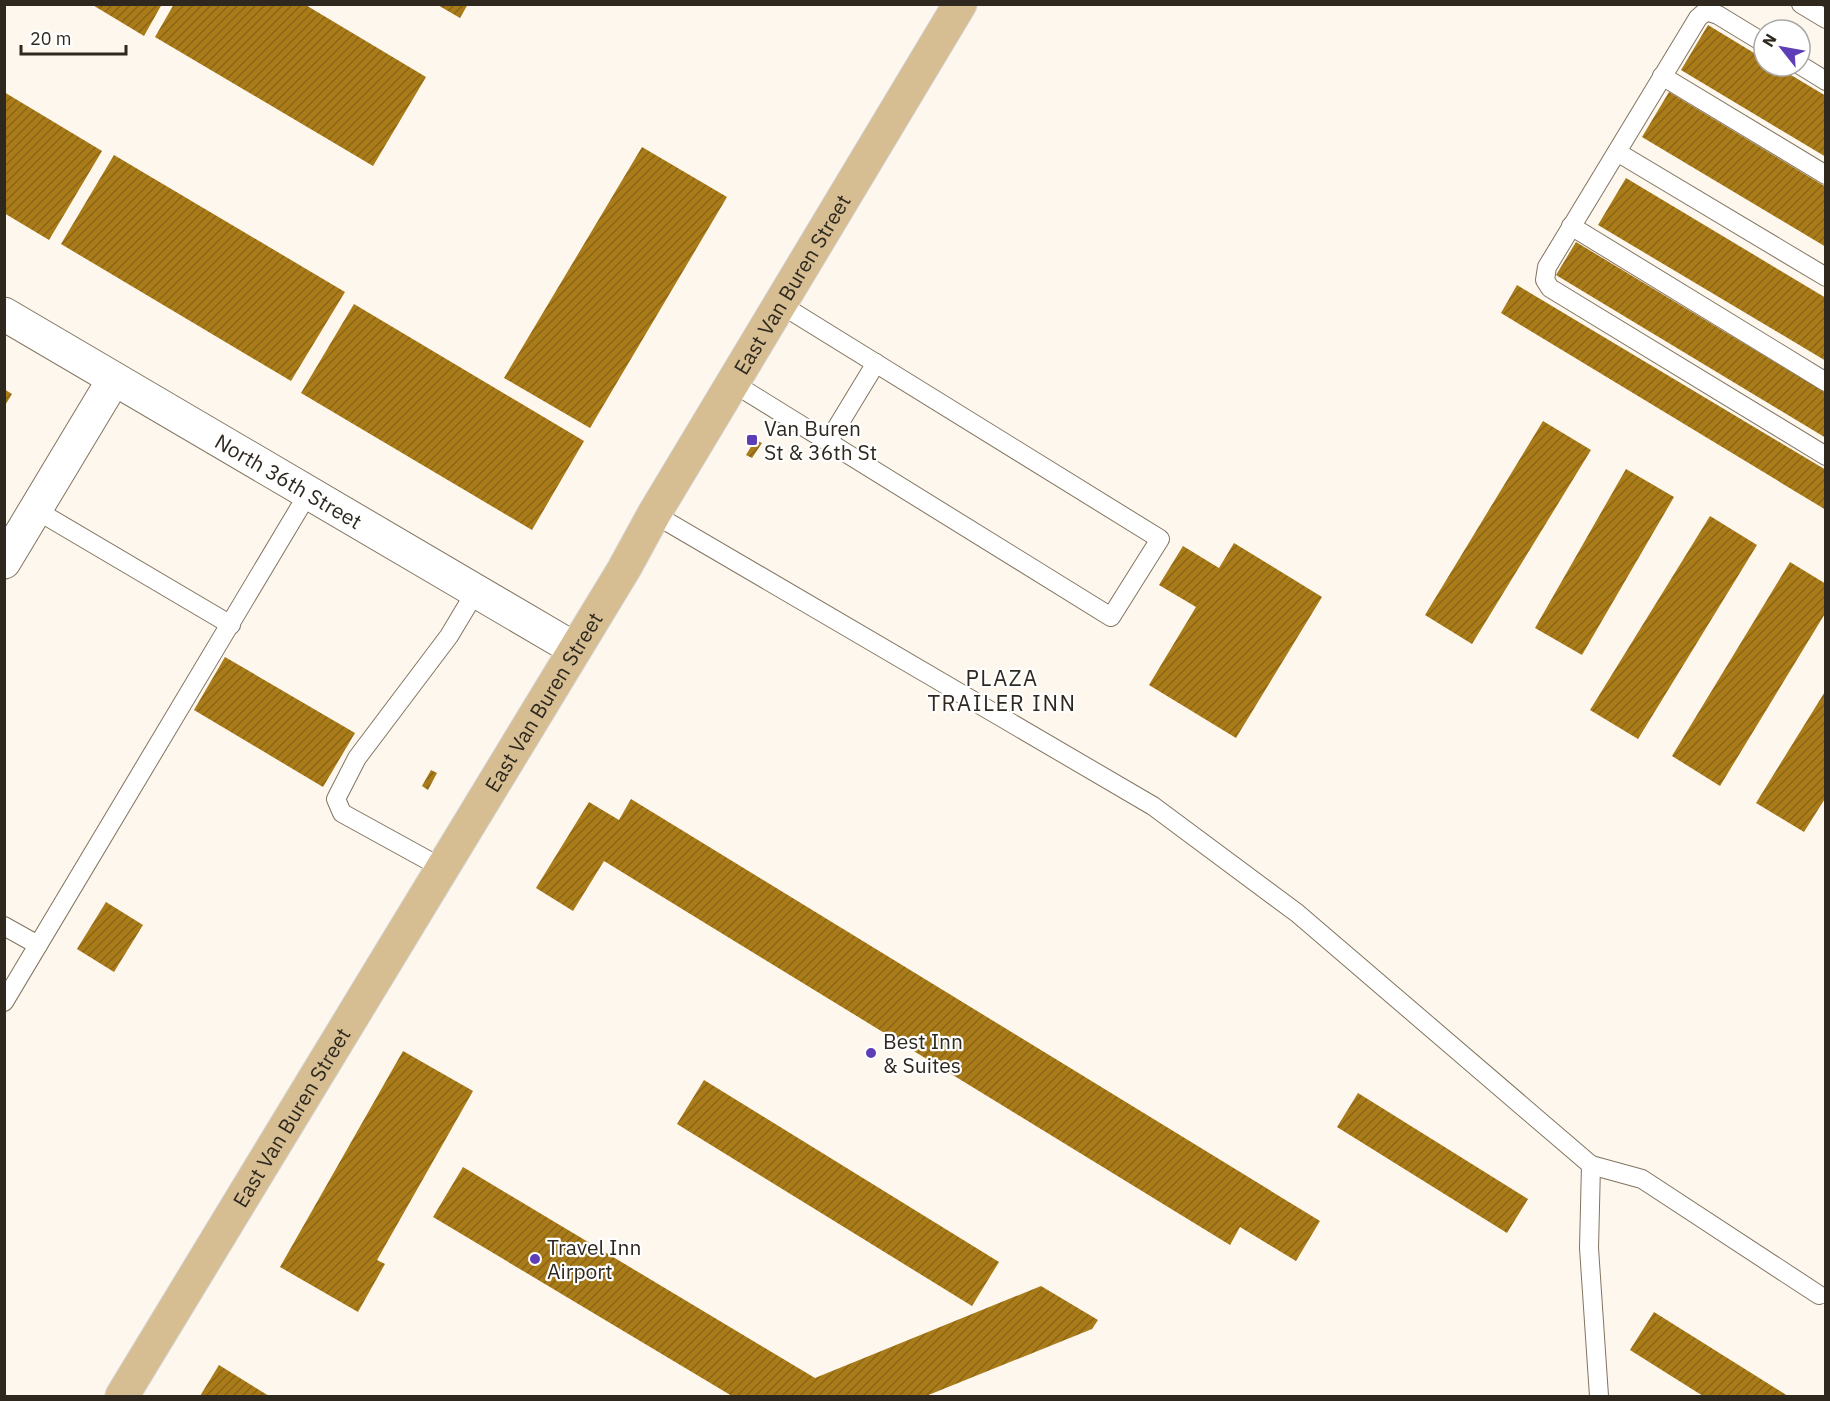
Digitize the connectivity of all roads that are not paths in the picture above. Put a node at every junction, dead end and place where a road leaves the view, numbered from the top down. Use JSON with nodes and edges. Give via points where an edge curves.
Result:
{"nodes":[{"id":1,"x":960,"y":4,"type":"edge"},
{"id":2,"x":1801,"y":4,"type":"edge"},
{"id":3,"x":1826,"y":19,"type":"edge"},
{"id":4,"x":1752,"y":36,"type":"edge"},
{"id":5,"x":1812,"y":72,"type":"edge"},
{"id":6,"x":1662,"y":76,"type":"junction"},
{"id":7,"x":1826,"y":81,"type":"edge"},
{"id":8,"x":1617,"y":152,"type":"junction"},
{"id":9,"x":1826,"y":175,"type":"edge"},
{"id":10,"x":1571,"y":226,"type":"junction"},
{"id":11,"x":1826,"y":277,"type":"edge"},
{"id":12,"x":780,"y":303,"type":"junction"},
{"id":13,"x":4,"y":314,"type":"edge"},
{"id":14,"x":876,"y":363,"type":"junction"},
{"id":15,"x":114,"y":379,"type":"junction"},
{"id":16,"x":1826,"y":382,"type":"edge"},
{"id":17,"x":733,"y":383,"type":"junction"},
{"id":18,"x":828,"y":442,"type":"junction"},
{"id":19,"x":1826,"y":456,"type":"edge"},
{"id":20,"x":309,"y":492,"type":"junction"},
{"id":21,"x":36,"y":510,"type":"junction"},
{"id":22,"x":654,"y":514,"type":"junction"},
{"id":23,"x":4,"y":562,"type":"edge"},
{"id":24,"x":476,"y":591,"type":"junction"},
{"id":25,"x":231,"y":625,"type":"junction"},
{"id":26,"x":573,"y":648,"type":"junction"},
{"id":27,"x":441,"y":868,"type":"junction"},
{"id":28,"x":4,"y":926,"type":"edge"},
{"id":29,"x":38,"y":945,"type":"junction"},
{"id":30,"x":4,"y":1002,"type":"edge"},
{"id":31,"x":1591,"y":1165,"type":"junction"},
{"id":32,"x":1819,"y":1295,"type":"dead end"},
{"id":33,"x":122,"y":1396,"type":"edge"},
{"id":34,"x":1599,"y":1396,"type":"edge"}],
"edges":[{"from":1,"to":12,"type":"main road","name":"East Van Buren Street"},
{"from":2,"to":3,"type":"lane"},
{"from":4,"to":6,"type":"lane","via":[[1706,11]]},
{"from":5,"to":7,"type":"lane"},
{"from":6,"to":8,"type":"lane"},
{"from":6,"to":9,"type":"lane"},
{"from":8,"to":10,"type":"lane"},
{"from":8,"to":11,"type":"lane"},
{"from":10,"to":16,"type":"lane"},
{"from":10,"to":19,"type":"lane","via":[[1547,267],[1545,280],[1550,288]]},
{"from":12,"to":14,"type":"lane"},
{"from":12,"to":17,"type":"main road","name":"East Van Buren Street"},
{"from":13,"to":15,"type":"street","name":"North 36th Street"},
{"from":14,"to":18,"type":"lane"},
{"from":14,"to":18,"type":"lane","via":[[1160,539],[1111,617]]},
{"from":15,"to":20,"type":"street","name":"North 36th Street"},
{"from":15,"to":21,"type":"street"},
{"from":17,"to":18,"type":"lane"},
{"from":17,"to":22,"type":"main road","name":"East Van Buren Street"},
{"from":20,"to":24,"type":"street","name":"North 36th Street"},
{"from":20,"to":25,"type":"lane"},
{"from":21,"to":23,"type":"street"},
{"from":21,"to":25,"type":"lane"},
{"from":22,"to":26,"type":"main road","name":"East Van Buren Street"},
{"from":22,"to":31,"type":"lane","via":[[1153,806],[1297,914]]},
{"from":24,"to":26,"type":"street","name":"North 36th Street"},
{"from":24,"to":27,"type":"lane","via":[[449,636],[357,758],[336,799],[342,813]]},
{"from":25,"to":29,"type":"lane"},
{"from":26,"to":27,"type":"main road","name":"East Van Buren Street"},
{"from":27,"to":33,"type":"main road","name":"East Van Buren Street"},
{"from":28,"to":29,"type":"lane"},
{"from":29,"to":30,"type":"lane"},
{"from":31,"to":32,"type":"lane","via":[[1642,1179]]},
{"from":31,"to":34,"type":"lane","via":[[1589,1248]]}]}
